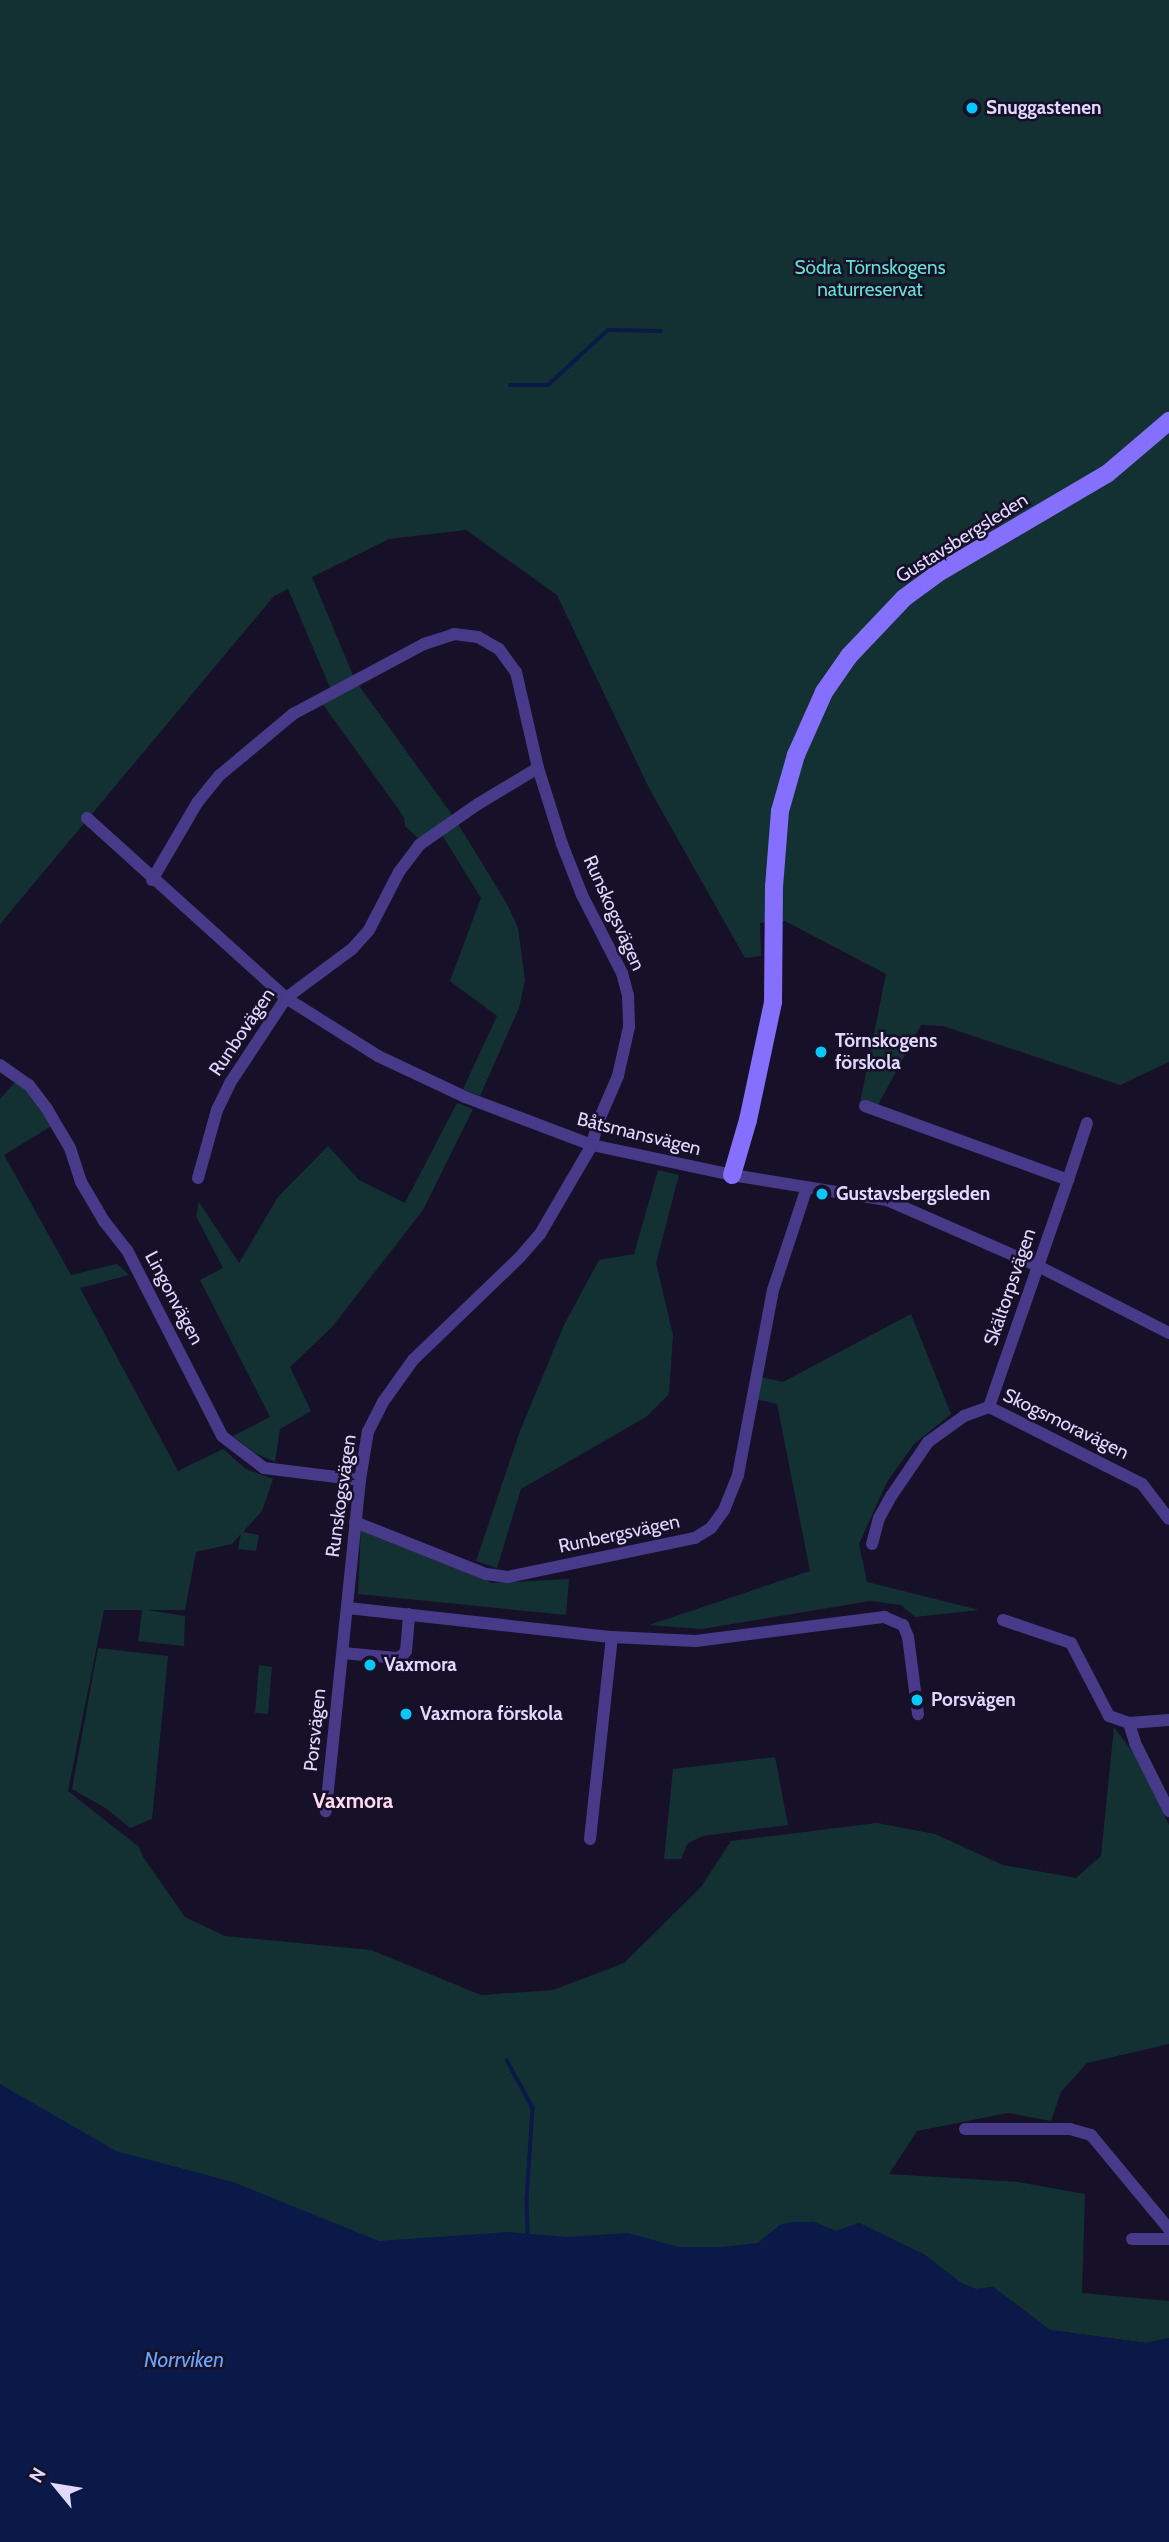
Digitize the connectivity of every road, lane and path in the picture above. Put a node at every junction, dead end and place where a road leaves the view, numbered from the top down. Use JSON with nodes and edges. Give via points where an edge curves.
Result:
{"nodes":[{"id":1,"x":1169,"y":421,"type":"edge"},
{"id":2,"x":538,"y":768,"type":"junction"},
{"id":3,"x":87,"y":818,"type":"dead end"},
{"id":4,"x":152,"y":880,"type":"junction"},
{"id":5,"x":286,"y":998,"type":"junction"},
{"id":6,"x":0,"y":1065,"type":"edge"},
{"id":7,"x":865,"y":1106,"type":"dead end"},
{"id":8,"x":1087,"y":1123,"type":"dead end"},
{"id":9,"x":592,"y":1145,"type":"junction"},
{"id":10,"x":732,"y":1175,"type":"junction"},
{"id":11,"x":198,"y":1178,"type":"dead end"},
{"id":12,"x":1068,"y":1180,"type":"junction"},
{"id":13,"x":807,"y":1187,"type":"junction"},
{"id":14,"x":1038,"y":1266,"type":"junction"},
{"id":15,"x":1169,"y":1332,"type":"edge"},
{"id":16,"x":989,"y":1407,"type":"junction"},
{"id":17,"x":360,"y":1480,"type":"junction"},
{"id":18,"x":1169,"y":1519,"type":"edge"},
{"id":19,"x":355,"y":1522,"type":"junction"},
{"id":20,"x":872,"y":1544,"type":"dead end"},
{"id":21,"x":348,"y":1608,"type":"junction"},
{"id":22,"x":409,"y":1614,"type":"junction"},
{"id":23,"x":1003,"y":1620,"type":"dead end"},
{"id":24,"x":612,"y":1637,"type":"junction"},
{"id":25,"x":343,"y":1653,"type":"junction"},
{"id":26,"x":918,"y":1714,"type":"dead end"},
{"id":27,"x":1169,"y":1720,"type":"edge"},
{"id":28,"x":1129,"y":1723,"type":"junction"},
{"id":29,"x":326,"y":1811,"type":"dead end"},
{"id":30,"x":1169,"y":1811,"type":"edge"},
{"id":31,"x":590,"y":1839,"type":"dead end"},
{"id":32,"x":965,"y":2129,"type":"dead end"},
{"id":33,"x":1169,"y":2229,"type":"edge"},
{"id":34,"x":1132,"y":2239,"type":"dead end"},
{"id":35,"x":1169,"y":2239,"type":"edge"}],
"edges":[{"from":1,"to":10,"type":"street","name":"Gustavsbergsleden","via":[[1107,474],[938,573],[904,598],[849,656],[824,692],[796,755],[780,811],[773,1002]]},
{"from":2,"to":4,"type":"street","name":"Runskogsvägen","via":[[516,672],[488,642],[454,635],[407,652],[293,714],[220,775],[197,803]]},
{"from":2,"to":5,"type":"street","name":"Runbovägen","via":[[419,845],[399,872],[369,930],[352,949]]},
{"from":2,"to":9,"type":"street","name":"Runskogsvägen","via":[[582,895],[622,972],[628,995],[629,1027],[618,1076]]},
{"from":3,"to":4,"type":"street","name":"Båtsmansvägen"},
{"from":4,"to":5,"type":"street","name":"Båtsmansvägen"},
{"from":5,"to":9,"type":"street","name":"Båtsmansvägen","via":[[378,1056],[465,1097]]},
{"from":5,"to":11,"type":"street","name":"Runbovägen","via":[[229,1084]]},
{"from":6,"to":17,"type":"street","name":"Lingonvägen","via":[[29,1085],[47,1109],[70,1148],[81,1182],[127,1250],[222,1436],[264,1468]]},
{"from":7,"to":12,"type":"street"},
{"from":8,"to":12,"type":"street","name":"Skältorpsvägen"},
{"from":9,"to":10,"type":"street","name":"Båtsmansvägen"},
{"from":9,"to":17,"type":"street","name":"Runskogsvägen","via":[[540,1234],[397,1380],[368,1431]]},
{"from":10,"to":13,"type":"street","name":"Båtsmansvägen"},
{"from":12,"to":14,"type":"street","name":"Skältorpsvägen"},
{"from":13,"to":14,"type":"street","name":"Båtsmansvägen","via":[[887,1200]]},
{"from":13,"to":19,"type":"street","name":"Runbergsvägen","via":[[774,1290],[738,1475],[711,1528],[695,1538],[508,1577],[486,1574]]},
{"from":14,"to":15,"type":"street","name":"Båtsmansvägen"},
{"from":14,"to":16,"type":"street","name":"Skältorpsvägen"},
{"from":16,"to":18,"type":"street","name":"Skogsmoravägen","via":[[1142,1484]]},
{"from":16,"to":20,"type":"street","name":"Skogsmoravägen","via":[[964,1416],[928,1442],[879,1518]]},
{"from":17,"to":19,"type":"street","name":"Runskogsvägen"},
{"from":19,"to":21,"type":"street","name":"Runskogsvägen"},
{"from":21,"to":22,"type":"street"},
{"from":21,"to":25,"type":"street","name":"Porsvägen"},
{"from":22,"to":24,"type":"street"},
{"from":22,"to":25,"type":"street","via":[[402,1656]]},
{"from":23,"to":28,"type":"street","via":[[1071,1643],[1109,1716]]},
{"from":24,"to":26,"type":"street","via":[[696,1641],[894,1620],[903,1625],[908,1637]]},
{"from":24,"to":31,"type":"street"},
{"from":25,"to":29,"type":"street","name":"Porsvägen"},
{"from":27,"to":28,"type":"street"},
{"from":28,"to":30,"type":"street"},
{"from":32,"to":33,"type":"street","via":[[1070,2129],[1091,2135]]},
{"from":34,"to":35,"type":"street"}]}
